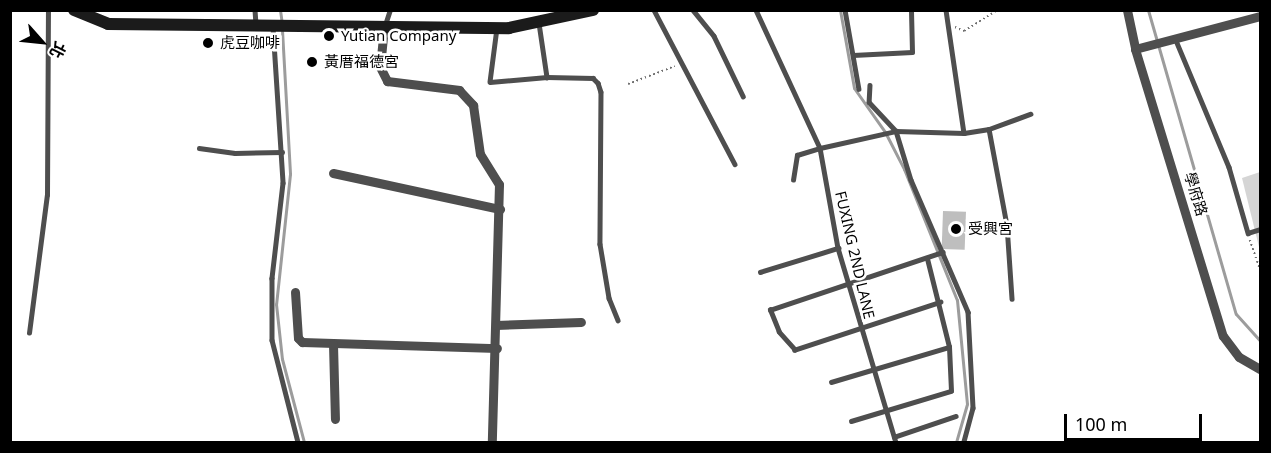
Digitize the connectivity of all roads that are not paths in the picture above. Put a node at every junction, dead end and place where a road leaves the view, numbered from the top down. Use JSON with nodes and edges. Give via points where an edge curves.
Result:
{"nodes":[{"id":1,"x":48,"y":10,"type":"edge"},
{"id":2,"x":74,"y":10,"type":"edge"},
{"id":3,"x":255,"y":10,"type":"edge"},
{"id":4,"x":390,"y":10,"type":"edge"},
{"id":5,"x":654,"y":10,"type":"edge"},
{"id":6,"x":693,"y":10,"type":"edge"},
{"id":7,"x":756,"y":10,"type":"edge"},
{"id":8,"x":845,"y":10,"type":"edge"},
{"id":9,"x":911,"y":10,"type":"edge"},
{"id":10,"x":946,"y":10,"type":"edge"},
{"id":11,"x":1127,"y":10,"type":"edge"},
{"id":12,"x":587,"y":11,"type":"edge"},
{"id":13,"x":1260,"y":16,"type":"edge"},
{"id":14,"x":539,"y":22,"type":"junction"},
{"id":15,"x":256,"y":26,"type":"junction"},
{"id":16,"x":273,"y":26,"type":"junction"},
{"id":17,"x":384,"y":27,"type":"junction"},
{"id":18,"x":497,"y":28,"type":"junction"},
{"id":19,"x":1175,"y":38,"type":"junction"},
{"id":20,"x":1135,"y":49,"type":"junction"},
{"id":21,"x":853,"y":55,"type":"junction"},
{"id":22,"x":547,"y":77,"type":"junction"},
{"id":23,"x":870,"y":85,"type":"dead end"},
{"id":24,"x":859,"y":89,"type":"dead end"},
{"id":25,"x":744,"y":96,"type":"dead end"},
{"id":26,"x":1030,"y":114,"type":"dead end"},
{"id":27,"x":989,"y":129,"type":"junction"},
{"id":28,"x":896,"y":131,"type":"junction"},
{"id":29,"x":964,"y":133,"type":"junction"},
{"id":30,"x":199,"y":148,"type":"dead end"},
{"id":31,"x":820,"y":148,"type":"junction"},
{"id":32,"x":282,"y":152,"type":"junction"},
{"id":33,"x":735,"y":164,"type":"dead end"},
{"id":34,"x":333,"y":173,"type":"dead end"},
{"id":35,"x":793,"y":180,"type":"dead end"},
{"id":36,"x":500,"y":209,"type":"junction"},
{"id":37,"x":1260,"y":229,"type":"edge"},
{"id":38,"x":838,"y":248,"type":"junction"},
{"id":39,"x":942,"y":252,"type":"junction"},
{"id":40,"x":927,"y":258,"type":"junction"},
{"id":41,"x":760,"y":272,"type":"dead end"},
{"id":42,"x":849,"y":286,"type":"junction"},
{"id":43,"x":295,"y":292,"type":"dead end"},
{"id":44,"x":1012,"y":299,"type":"dead end"},
{"id":45,"x":940,"y":302,"type":"junction"},
{"id":46,"x":618,"y":320,"type":"dead end"},
{"id":47,"x":581,"y":322,"type":"dead end"},
{"id":48,"x":496,"y":325,"type":"junction"},
{"id":49,"x":860,"y":329,"type":"junction"},
{"id":50,"x":29,"y":333,"type":"dead end"},
{"id":51,"x":333,"y":344,"type":"junction"},
{"id":52,"x":949,"y":347,"type":"junction"},
{"id":53,"x":497,"y":348,"type":"junction"},
{"id":54,"x":1260,"y":369,"type":"edge"},
{"id":55,"x":873,"y":370,"type":"junction"},
{"id":56,"x":831,"y":382,"type":"dead end"},
{"id":57,"x":886,"y":413,"type":"junction"},
{"id":58,"x":956,"y":416,"type":"dead end"},
{"id":59,"x":335,"y":419,"type":"dead end"},
{"id":60,"x":852,"y":421,"type":"dead end"},
{"id":61,"x":895,"y":440,"type":"edge"},
{"id":62,"x":298,"y":442,"type":"edge"},
{"id":63,"x":492,"y":442,"type":"edge"},
{"id":64,"x":964,"y":442,"type":"edge"}],
"edges":[{"from":1,"to":50,"type":"lane","via":[[47,195]]},
{"from":2,"to":15,"type":"main road","via":[[108,24]]},
{"from":3,"to":15,"type":"lane"},
{"from":4,"to":17,"type":"lane"},
{"from":5,"to":33,"type":"lane"},
{"from":6,"to":25,"type":"lane","via":[[714,36]]},
{"from":7,"to":31,"type":"lane","name":"FUXING 2ND LANE"},
{"from":8,"to":21,"type":"lane"},
{"from":9,"to":21,"type":"lane","via":[[912,52]]},
{"from":10,"to":29,"type":"lane"},
{"from":11,"to":20,"type":"street","name":"學府路"},
{"from":12,"to":14,"type":"main road"},
{"from":13,"to":19,"type":"street"},
{"from":14,"to":18,"type":"main road"},
{"from":14,"to":22,"type":"lane"},
{"from":15,"to":16,"type":"main road"},
{"from":16,"to":17,"type":"main road"},
{"from":16,"to":32,"type":"lane"},
{"from":17,"to":18,"type":"main road"},
{"from":17,"to":36,"type":"street","via":[[380,67],[387,81],[397,85],[451,87],[473,105],[480,154],[499,184]]},
{"from":18,"to":22,"type":"lane","via":[[490,82]]},
{"from":19,"to":20,"type":"street"},
{"from":19,"to":37,"type":"lane","via":[[1229,167],[1248,233]]},
{"from":20,"to":54,"type":"street","name":"學府路","via":[[1223,336],[1239,357]]},
{"from":21,"to":24,"type":"lane"},
{"from":22,"to":46,"type":"lane","via":[[593,78],[601,92],[600,244],[609,298]]},
{"from":23,"to":28,"type":"lane","via":[[869,102]]},
{"from":26,"to":27,"type":"lane"},
{"from":27,"to":29,"type":"lane"},
{"from":27,"to":44,"type":"lane","via":[[1007,225]]},
{"from":28,"to":29,"type":"lane"},
{"from":28,"to":31,"type":"lane"},
{"from":28,"to":39,"type":"lane","via":[[911,180]]},
{"from":30,"to":32,"type":"lane","via":[[235,153]]},
{"from":31,"to":35,"type":"lane","via":[[797,155]]},
{"from":31,"to":38,"type":"lane","name":"FUXING 2ND LANE"},
{"from":32,"to":62,"type":"lane","via":[[283,183],[272,278],[272,340]]},
{"from":34,"to":36,"type":"street"},
{"from":36,"to":48,"type":"street"},
{"from":38,"to":41,"type":"lane"},
{"from":38,"to":42,"type":"lane","name":"FUXING 2ND LANE"},
{"from":39,"to":40,"type":"lane"},
{"from":39,"to":64,"type":"lane","via":[[960,285],[972,332],[973,408]]},
{"from":40,"to":42,"type":"lane"},
{"from":40,"to":45,"type":"lane"},
{"from":42,"to":49,"type":"lane","name":"FUXING 2ND LANE"},
{"from":42,"to":49,"type":"lane","via":[[770,310],[779,332],[795,350]]},
{"from":43,"to":51,"type":"street","via":[[298,338],[302,342]]},
{"from":45,"to":49,"type":"lane"},
{"from":45,"to":52,"type":"lane"},
{"from":47,"to":48,"type":"street"},
{"from":48,"to":53,"type":"street"},
{"from":49,"to":55,"type":"lane","name":"FUXING 2ND LANE"},
{"from":51,"to":53,"type":"street"},
{"from":51,"to":59,"type":"street"},
{"from":52,"to":55,"type":"lane"},
{"from":52,"to":57,"type":"lane","via":[[951,392]]},
{"from":53,"to":63,"type":"street"},
{"from":55,"to":56,"type":"lane"},
{"from":55,"to":57,"type":"lane","name":"FUXING 2ND LANE"},
{"from":57,"to":60,"type":"lane"},
{"from":57,"to":61,"type":"lane","name":"FUXING 2ND LANE"},
{"from":58,"to":61,"type":"lane"}]}
